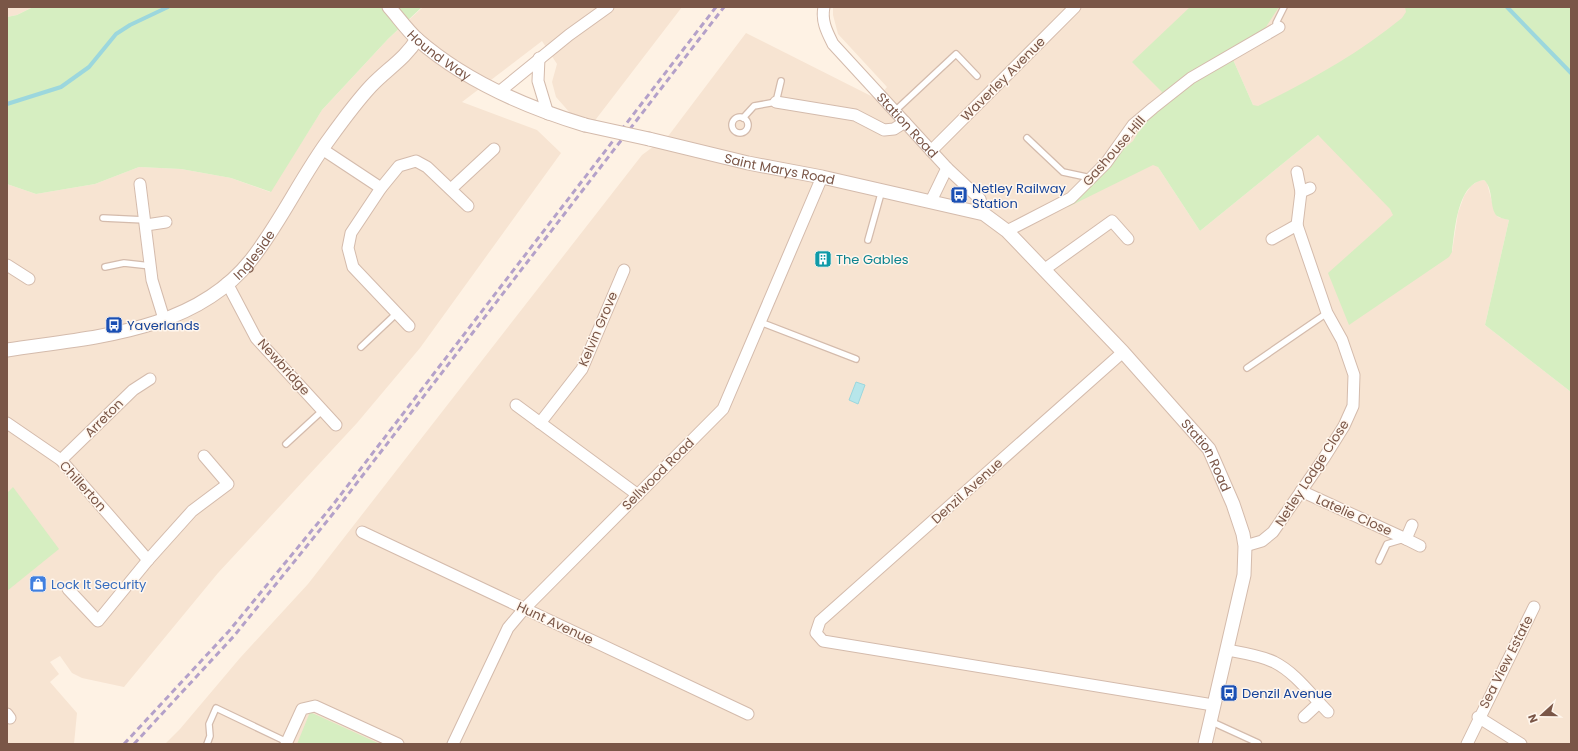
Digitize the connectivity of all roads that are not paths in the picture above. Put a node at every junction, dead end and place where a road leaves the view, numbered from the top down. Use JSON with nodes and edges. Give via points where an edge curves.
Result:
{"nodes":[{"id":1,"x":389,"y":7,"type":"edge"},
{"id":2,"x":608,"y":7,"type":"edge"},
{"id":3,"x":824,"y":7,"type":"edge"},
{"id":4,"x":1284,"y":7,"type":"edge"},
{"id":5,"x":1073,"y":8,"type":"edge"},
{"id":6,"x":1279,"y":27,"type":"joint"},
{"id":7,"x":417,"y":39,"type":"junction"},
{"id":8,"x":539,"y":58,"type":"junction"},
{"id":9,"x":977,"y":76,"type":"dead end"},
{"id":10,"x":781,"y":81,"type":"dead end"},
{"id":11,"x":499,"y":92,"type":"junction"},
{"id":12,"x":776,"y":102,"type":"junction"},
{"id":13,"x":895,"y":111,"type":"junction"},
{"id":14,"x":548,"y":114,"type":"junction"},
{"id":15,"x":743,"y":118,"type":"dead end"},
{"id":16,"x":904,"y":122,"type":"junction"},
{"id":17,"x":1027,"y":138,"type":"dead end"},
{"id":18,"x":322,"y":149,"type":"junction"},
{"id":19,"x":494,"y":149,"type":"dead end"},
{"id":20,"x":931,"y":151,"type":"junction"},
{"id":21,"x":947,"y":168,"type":"junction"},
{"id":22,"x":1297,"y":172,"type":"dead end"},
{"id":23,"x":822,"y":177,"type":"junction"},
{"id":24,"x":1091,"y":178,"type":"junction"},
{"id":25,"x":140,"y":184,"type":"dead end"},
{"id":26,"x":381,"y":188,"type":"junction"},
{"id":27,"x":451,"y":189,"type":"junction"},
{"id":28,"x":882,"y":190,"type":"junction"},
{"id":29,"x":931,"y":201,"type":"junction"},
{"id":30,"x":468,"y":206,"type":"dead end"},
{"id":31,"x":984,"y":214,"type":"junction"},
{"id":32,"x":103,"y":218,"type":"dead end"},
{"id":33,"x":146,"y":222,"type":"junction"},
{"id":34,"x":166,"y":222,"type":"dead end"},
{"id":35,"x":1297,"y":226,"type":"junction"},
{"id":36,"x":1007,"y":231,"type":"junction"},
{"id":37,"x":1128,"y":238,"type":"dead end"},
{"id":38,"x":1272,"y":239,"type":"dead end"},
{"id":39,"x":868,"y":240,"type":"dead end"},
{"id":40,"x":7,"y":265,"type":"edge"},
{"id":41,"x":150,"y":266,"type":"junction"},
{"id":42,"x":105,"y":267,"type":"dead end"},
{"id":43,"x":1045,"y":269,"type":"junction"},
{"id":44,"x":624,"y":270,"type":"dead end"},
{"id":45,"x":30,"y":278,"type":"dead end"},
{"id":46,"x":227,"y":283,"type":"junction"},
{"id":47,"x":397,"y":313,"type":"junction"},
{"id":48,"x":1326,"y":313,"type":"junction"},
{"id":49,"x":164,"y":319,"type":"junction"},
{"id":50,"x":760,"y":322,"type":"junction"},
{"id":51,"x":409,"y":326,"type":"dead end"},
{"id":52,"x":361,"y":347,"type":"dead end"},
{"id":53,"x":7,"y":350,"type":"edge"},
{"id":54,"x":1123,"y":352,"type":"junction"},
{"id":55,"x":856,"y":359,"type":"dead end"},
{"id":56,"x":1247,"y":368,"type":"dead end"},
{"id":57,"x":150,"y":379,"type":"dead end"},
{"id":58,"x":516,"y":405,"type":"dead end"},
{"id":59,"x":323,"y":410,"type":"junction"},
{"id":60,"x":7,"y":423,"type":"edge"},
{"id":61,"x":540,"y":424,"type":"junction"},
{"id":62,"x":336,"y":425,"type":"dead end"},
{"id":63,"x":286,"y":444,"type":"dead end"},
{"id":64,"x":204,"y":456,"type":"dead end"},
{"id":65,"x":61,"y":460,"type":"junction"},
{"id":66,"x":1301,"y":491,"type":"junction"},
{"id":67,"x":638,"y":494,"type":"junction"},
{"id":68,"x":1412,"y":525,"type":"dead end"},
{"id":69,"x":362,"y":532,"type":"dead end"},
{"id":70,"x":1406,"y":539,"type":"junction"},
{"id":71,"x":1245,"y":546,"type":"junction"},
{"id":72,"x":1420,"y":546,"type":"dead end"},
{"id":73,"x":148,"y":560,"type":"junction"},
{"id":74,"x":1379,"y":562,"type":"dead end"},
{"id":75,"x":68,"y":589,"type":"dead end"},
{"id":76,"x":1534,"y":607,"type":"dead end"},
{"id":77,"x":524,"y":609,"type":"junction"},
{"id":78,"x":1227,"y":650,"type":"junction"},
{"id":79,"x":1319,"y":703,"type":"junction"},
{"id":80,"x":1213,"y":705,"type":"junction"},
{"id":81,"x":1328,"y":712,"type":"dead end"},
{"id":82,"x":748,"y":714,"type":"dead end"},
{"id":83,"x":1304,"y":717,"type":"dead end"},
{"id":84,"x":1478,"y":718,"type":"junction"},
{"id":85,"x":1210,"y":721,"type":"junction"},
{"id":86,"x":1258,"y":742,"type":"dead end"},
{"id":87,"x":286,"y":743,"type":"edge"},
{"id":88,"x":207,"y":744,"type":"edge"},
{"id":89,"x":398,"y":744,"type":"edge"},
{"id":90,"x":452,"y":744,"type":"edge"},
{"id":91,"x":1205,"y":744,"type":"edge"},
{"id":92,"x":1466,"y":744,"type":"edge"},
{"id":93,"x":1521,"y":744,"type":"edge"}],
"edges":[{"from":1,"to":7,"type":"street","name":"Hound Way"},
{"from":2,"to":8,"type":"street"},
{"from":3,"to":13,"type":"street","name":"Station Road","via":[[822,13],[825,28],[833,44]]},
{"from":4,"to":6,"type":"lane","via":[[1276,23]]},
{"from":5,"to":20,"type":"street","name":"Waverley Avenue"},
{"from":6,"to":24,"type":"street","name":"Gashouse Hill","via":[[1191,78],[1153,108],[1133,125],[1106,164]]},
{"from":7,"to":11,"type":"street","name":"Hound Way","via":[[470,78]]},
{"from":7,"to":18,"type":"street","name":"Ingleside","via":[[410,51],[363,96]]},
{"from":8,"to":11,"type":"street"},
{"from":8,"to":14,"type":"street","via":[[538,81]]},
{"from":9,"to":13,"type":"lane","via":[[956,54]]},
{"from":10,"to":12,"type":"lane"},
{"from":11,"to":14,"type":"street","name":"Saint Marys Road"},
{"from":12,"to":15,"type":"lane","via":[[754,106]]},
{"from":12,"to":16,"type":"street","via":[[855,115],[884,130],[894,129]]},
{"from":13,"to":16,"type":"street","name":"Station Road"},
{"from":14,"to":23,"type":"street","name":"Saint Marys Road","bridge":true,"via":[[748,163]]},
{"from":16,"to":20,"type":"street","name":"Station Road"},
{"from":17,"to":24,"type":"lane","via":[[1063,172]]},
{"from":18,"to":26,"type":"street"},
{"from":18,"to":46,"type":"street","name":"Ingleside","via":[[273,230],[250,261]]},
{"from":19,"to":27,"type":"street"},
{"from":20,"to":21,"type":"street","name":"Station Road"},
{"from":21,"to":29,"type":"street","name":"Station Road"},
{"from":21,"to":31,"type":"street","name":"Station Road","via":[[980,199]]},
{"from":22,"to":35,"type":"street","name":"Netley Lodge Close","via":[[1306,190]]},
{"from":23,"to":28,"type":"street","name":"Saint Marys Road"},
{"from":23,"to":50,"type":"street","name":"Sellwood Road"},
{"from":24,"to":36,"type":"street","name":"Gashouse Hill","via":[[1071,198]]},
{"from":25,"to":33,"type":"street"},
{"from":26,"to":27,"type":"street","via":[[399,166],[416,161],[427,167]]},
{"from":26,"to":47,"type":"street","via":[[351,233],[348,248],[353,267]]},
{"from":27,"to":30,"type":"street"},
{"from":28,"to":29,"type":"street","name":"Saint Marys Road"},
{"from":28,"to":39,"type":"lane"},
{"from":29,"to":31,"type":"street","name":"Saint Marys Road"},
{"from":31,"to":36,"type":"street","name":"Saint Marys Road"},
{"from":32,"to":33,"type":"lane"},
{"from":33,"to":34,"type":"street"},
{"from":33,"to":41,"type":"street"},
{"from":35,"to":38,"type":"street"},
{"from":35,"to":48,"type":"street","name":"Netley Lodge Close"},
{"from":36,"to":43,"type":"street","name":"Station Road"},
{"from":37,"to":43,"type":"street","via":[[1112,221]]},
{"from":40,"to":45,"type":"street"},
{"from":41,"to":42,"type":"lane","via":[[124,263]]},
{"from":41,"to":49,"type":"street"},
{"from":43,"to":54,"type":"street","name":"Station Road"},
{"from":44,"to":61,"type":"street","name":"Kelvin Grove","via":[[582,369]]},
{"from":46,"to":49,"type":"street","name":"Ingleside","via":[[207,299]]},
{"from":46,"to":59,"type":"street","name":"Newbridge","via":[[256,338]]},
{"from":47,"to":51,"type":"street"},
{"from":47,"to":52,"type":"lane"},
{"from":48,"to":56,"type":"lane"},
{"from":48,"to":66,"type":"street","name":"Netley Lodge Close","via":[[1342,340],[1354,375],[1353,406],[1344,426]]},
{"from":49,"to":53,"type":"street","name":"Ingleside","via":[[126,330]]},
{"from":50,"to":55,"type":"lane"},
{"from":50,"to":67,"type":"street","name":"Sellwood Road","via":[[723,409]]},
{"from":54,"to":71,"type":"street","name":"Station Road","via":[[1209,449],[1233,504]]},
{"from":54,"to":80,"type":"street","name":"Denzil Avenue","via":[[820,621],[811,635],[823,641]]},
{"from":57,"to":65,"type":"street","name":"Arreton","via":[[133,390]]},
{"from":58,"to":61,"type":"street"},
{"from":59,"to":62,"type":"street","name":"Newbridge"},
{"from":59,"to":63,"type":"lane"},
{"from":60,"to":65,"type":"street","name":"Chillerton"},
{"from":61,"to":67,"type":"street"},
{"from":64,"to":73,"type":"street","via":[[228,484],[192,512]]},
{"from":65,"to":73,"type":"street","name":"Chillerton"},
{"from":66,"to":70,"type":"street","name":"Latelie Close"},
{"from":66,"to":71,"type":"street","name":"Netley Lodge Close","via":[[1273,532],[1262,541]]},
{"from":67,"to":77,"type":"street","name":"Sellwood Road"},
{"from":68,"to":70,"type":"street","name":"Latelie Close"},
{"from":69,"to":77,"type":"street","name":"Hunt Avenue"},
{"from":70,"to":72,"type":"street","name":"Latelie Close"},
{"from":70,"to":74,"type":"lane","via":[[1387,544]]},
{"from":71,"to":78,"type":"street","name":"Station Road","via":[[1244,575]]},
{"from":73,"to":75,"type":"street","via":[[98,621]]},
{"from":76,"to":84,"type":"street","name":"Sea View Estate"},
{"from":77,"to":82,"type":"street","name":"Hunt Avenue"},
{"from":77,"to":90,"type":"street","name":"Sellwood Road","via":[[508,628]]},
{"from":78,"to":79,"type":"street","via":[[1275,662],[1291,673]]},
{"from":78,"to":80,"type":"street","name":"Station Road"},
{"from":79,"to":81,"type":"street"},
{"from":79,"to":83,"type":"street"},
{"from":80,"to":85,"type":"street","name":"Station Road"},
{"from":84,"to":92,"type":"street","name":"Sea View Estate"},
{"from":84,"to":93,"type":"street","name":"Sea View Estate"},
{"from":85,"to":86,"type":"lane"},
{"from":85,"to":91,"type":"street","name":"Station Road"},
{"from":87,"to":88,"type":"lane","via":[[216,708],[209,724],[210,736]]},
{"from":87,"to":89,"type":"street","via":[[302,709],[315,706]]}]}
